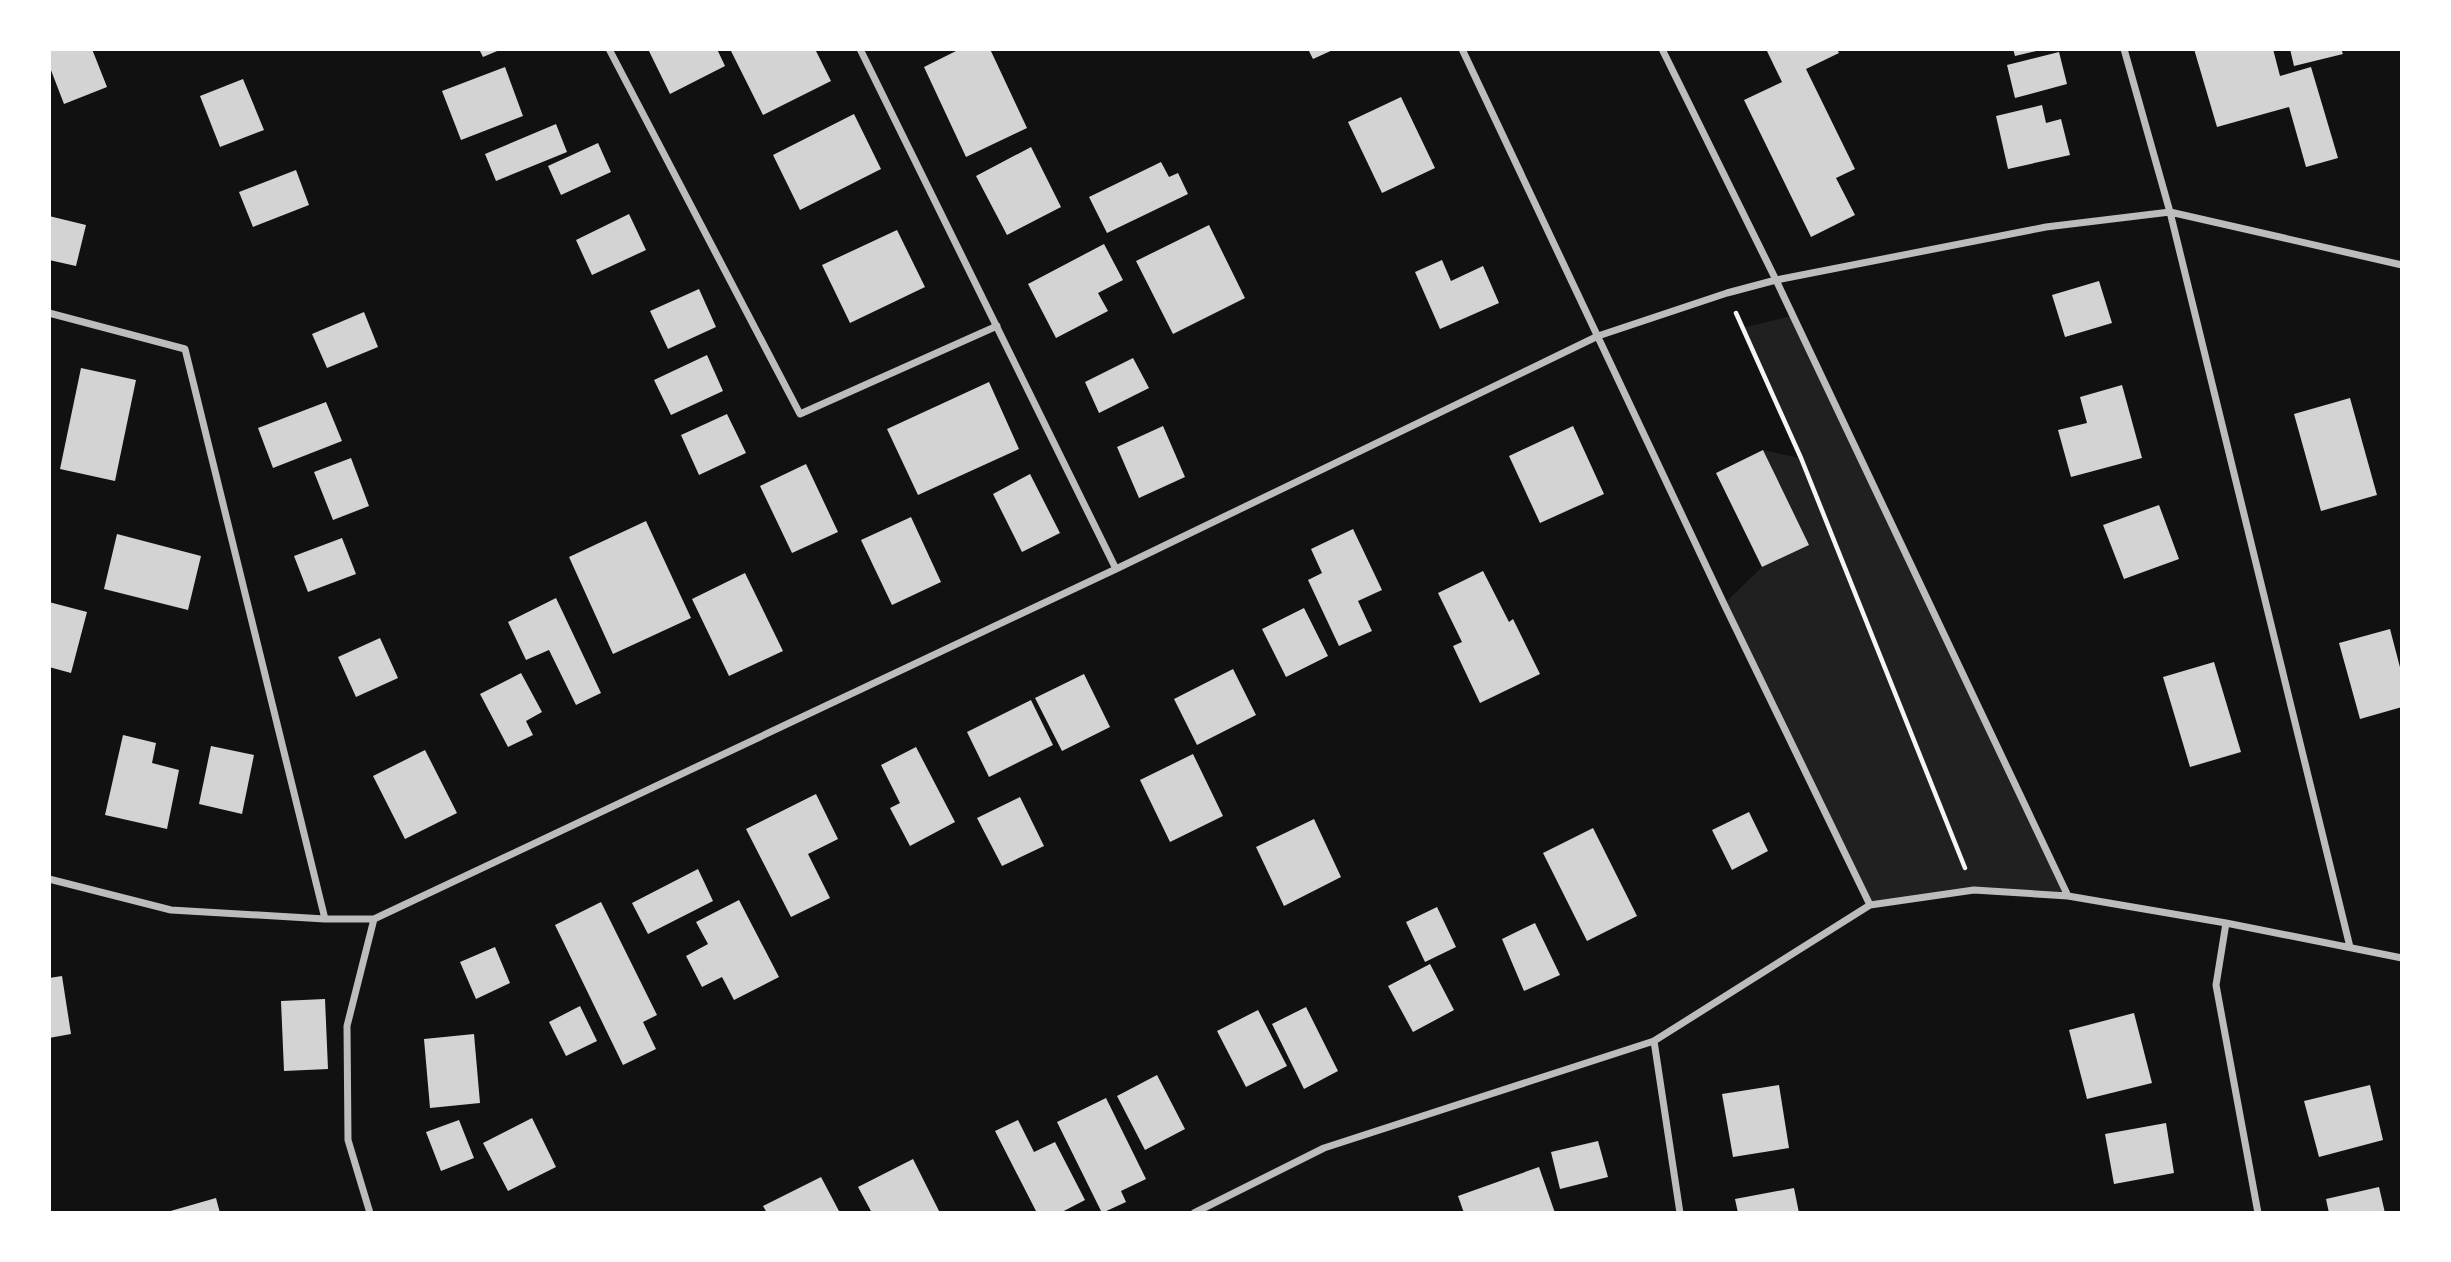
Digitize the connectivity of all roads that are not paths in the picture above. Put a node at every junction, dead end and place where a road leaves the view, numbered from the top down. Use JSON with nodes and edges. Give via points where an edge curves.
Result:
{"nodes":[{"id":1,"x":609,"y":49,"type":"edge"},
{"id":2,"x":860,"y":49,"type":"edge"},
{"id":3,"x":1462,"y":49,"type":"edge"},
{"id":4,"x":1662,"y":49,"type":"edge"},
{"id":5,"x":2123,"y":49,"type":"edge"},
{"id":6,"x":2170,"y":212,"type":"junction"},
{"id":7,"x":2402,"y":265,"type":"edge"},
{"id":8,"x":1776,"y":280,"type":"junction"},
{"id":9,"x":49,"y":313,"type":"edge"},
{"id":10,"x":997,"y":326,"type":"junction"},
{"id":11,"x":1598,"y":337,"type":"junction"},
{"id":12,"x":1116,"y":569,"type":"junction"},
{"id":13,"x":49,"y":879,"type":"edge"},
{"id":14,"x":2068,"y":896,"type":"junction"},
{"id":15,"x":1871,"y":905,"type":"junction"},
{"id":16,"x":325,"y":919,"type":"junction"},
{"id":17,"x":374,"y":919,"type":"junction"},
{"id":18,"x":2226,"y":923,"type":"junction"},
{"id":19,"x":2350,"y":947,"type":"junction"},
{"id":20,"x":2402,"y":958,"type":"edge"},
{"id":21,"x":1654,"y":1041,"type":"junction"},
{"id":22,"x":370,"y":1213,"type":"edge"},
{"id":23,"x":1194,"y":1213,"type":"edge"},
{"id":24,"x":1680,"y":1213,"type":"edge"},
{"id":25,"x":2258,"y":1213,"type":"edge"}],
"edges":[{"from":1,"to":10,"type":"street","via":[[800,414]]},
{"from":2,"to":10,"type":"street"},
{"from":3,"to":11,"type":"street"},
{"from":4,"to":8,"type":"street"},
{"from":5,"to":6,"type":"street"},
{"from":6,"to":7,"type":"street"},
{"from":6,"to":8,"type":"street","via":[[2046,227]]},
{"from":6,"to":19,"type":"street"},
{"from":8,"to":11,"type":"street"},
{"from":8,"to":14,"type":"street"},
{"from":9,"to":16,"type":"street","via":[[185,349]]},
{"from":10,"to":12,"type":"street"},
{"from":11,"to":12,"type":"street"},
{"from":11,"to":15,"type":"street"},
{"from":12,"to":17,"type":"street"},
{"from":13,"to":16,"type":"street","via":[[171,910]]},
{"from":14,"to":15,"type":"street","via":[[1974,890]]},
{"from":14,"to":18,"type":"street"},
{"from":15,"to":21,"type":"street"},
{"from":16,"to":17,"type":"street"},
{"from":17,"to":22,"type":"street","via":[[347,1026],[348,1140]]},
{"from":18,"to":19,"type":"street"},
{"from":18,"to":25,"type":"street","via":[[2216,985]]},
{"from":19,"to":20,"type":"street"},
{"from":21,"to":23,"type":"street","via":[[1324,1148]]},
{"from":21,"to":24,"type":"street"}]}
